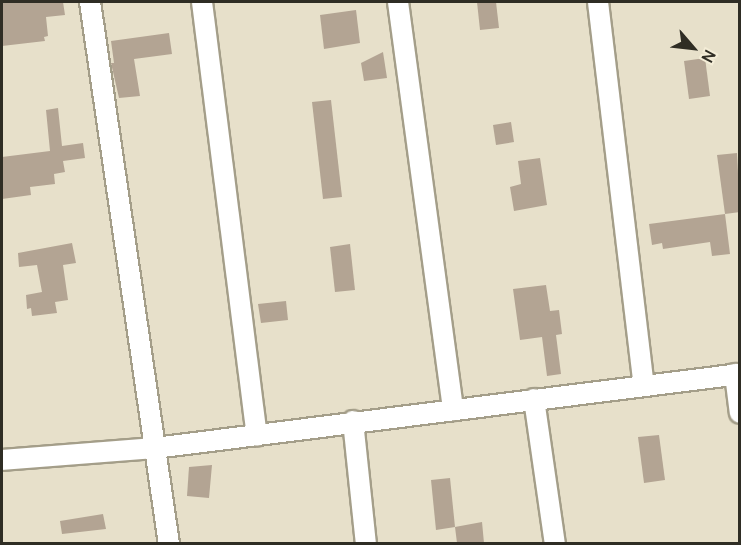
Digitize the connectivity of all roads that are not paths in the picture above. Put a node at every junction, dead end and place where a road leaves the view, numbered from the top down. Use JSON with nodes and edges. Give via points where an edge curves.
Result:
{"nodes":[{"id":1,"x":90,"y":2,"type":"edge"},
{"id":2,"x":202,"y":2,"type":"edge"},
{"id":3,"x":398,"y":2,"type":"edge"},
{"id":4,"x":598,"y":2,"type":"edge"},
{"id":5,"x":737,"y":374,"type":"edge"},
{"id":6,"x":644,"y":385,"type":"junction"},
{"id":7,"x":534,"y":399,"type":"junction"},
{"id":8,"x":453,"y":410,"type":"junction"},
{"id":9,"x":740,"y":413,"type":"edge"},
{"id":10,"x":353,"y":421,"type":"junction"},
{"id":11,"x":257,"y":436,"type":"junction"},
{"id":12,"x":155,"y":447,"type":"junction"},
{"id":13,"x":2,"y":460,"type":"edge"},
{"id":14,"x":169,"y":543,"type":"edge"},
{"id":15,"x":366,"y":543,"type":"edge"},
{"id":16,"x":555,"y":543,"type":"edge"}],
"edges":[{"from":1,"to":12,"type":"street"},
{"from":2,"to":11,"type":"street"},
{"from":3,"to":8,"type":"street"},
{"from":4,"to":6,"type":"street"},
{"from":5,"to":6,"type":"street"},
{"from":5,"to":9,"type":"street"},
{"from":6,"to":7,"type":"street"},
{"from":7,"to":8,"type":"street"},
{"from":7,"to":16,"type":"street"},
{"from":8,"to":10,"type":"street"},
{"from":10,"to":11,"type":"street"},
{"from":10,"to":15,"type":"street"},
{"from":11,"to":12,"type":"street"},
{"from":12,"to":13,"type":"street"},
{"from":12,"to":14,"type":"street"}]}
